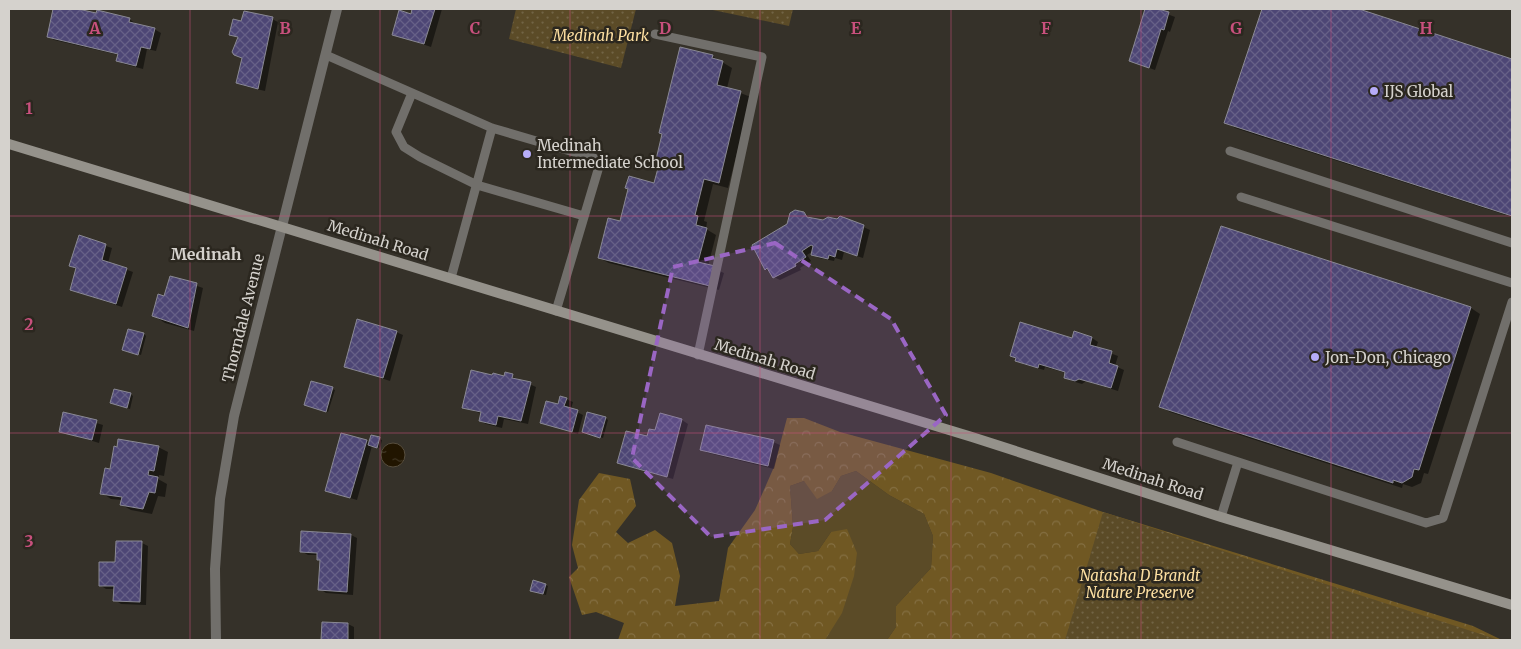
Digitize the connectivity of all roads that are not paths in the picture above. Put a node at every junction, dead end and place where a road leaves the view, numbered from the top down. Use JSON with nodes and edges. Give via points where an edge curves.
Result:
{"nodes":[{"id":1,"x":337,"y":9,"type":"edge"},
{"id":2,"x":655,"y":34,"type":"dead end"},
{"id":3,"x":326,"y":55,"type":"junction"},
{"id":4,"x":412,"y":93,"type":"junction"},
{"id":5,"x":492,"y":128,"type":"junction"},
{"id":6,"x":9,"y":144,"type":"edge"},
{"id":7,"x":1230,"y":151,"type":"dead end"},
{"id":8,"x":477,"y":185,"type":"junction"},
{"id":9,"x":1241,"y":197,"type":"dead end"},
{"id":10,"x":584,"y":216,"type":"junction"},
{"id":11,"x":281,"y":225,"type":"junction"},
{"id":12,"x":1512,"y":244,"type":"edge"},
{"id":13,"x":450,"y":278,"type":"junction"},
{"id":14,"x":1512,"y":283,"type":"edge"},
{"id":15,"x":1512,"y":302,"type":"edge"},
{"id":16,"x":556,"y":311,"type":"junction"},
{"id":17,"x":698,"y":355,"type":"junction"},
{"id":18,"x":1177,"y":442,"type":"dead end"},
{"id":19,"x":1238,"y":462,"type":"junction"},
{"id":20,"x":1221,"y":517,"type":"junction"},
{"id":21,"x":1512,"y":605,"type":"edge"},
{"id":22,"x":216,"y":640,"type":"edge"}],
"edges":[{"from":1,"to":3,"type":"street","name":"Thorndale Avenue"},
{"from":2,"to":17,"type":"lane","via":[[762,57]]},
{"from":3,"to":4,"type":"lane"},
{"from":3,"to":11,"type":"street","name":"Thorndale Avenue"},
{"from":4,"to":5,"type":"lane"},
{"from":4,"to":8,"type":"lane","via":[[396,132],[404,146]]},
{"from":5,"to":8,"type":"lane"},
{"from":5,"to":10,"type":"lane","via":[[594,158],[598,170]]},
{"from":6,"to":11,"type":"main road","name":"Medinah Road"},
{"from":7,"to":12,"type":"lane"},
{"from":8,"to":10,"type":"lane"},
{"from":8,"to":13,"type":"lane"},
{"from":9,"to":14,"type":"lane"},
{"from":10,"to":16,"type":"lane"},
{"from":11,"to":13,"type":"main road","name":"Medinah Road"},
{"from":11,"to":22,"type":"street","name":"Thorndale Avenue","via":[[234,416],[220,499]]},
{"from":13,"to":16,"type":"main road","name":"Medinah Road"},
{"from":15,"to":19,"type":"lane","via":[[1443,518],[1426,523]]},
{"from":16,"to":17,"type":"main road","name":"Medinah Road"},
{"from":17,"to":20,"type":"main road","name":"Medinah Road","via":[[981,440]]},
{"from":18,"to":19,"type":"lane"},
{"from":19,"to":20,"type":"lane"},
{"from":20,"to":21,"type":"main road","name":"Medinah Road"}]}
